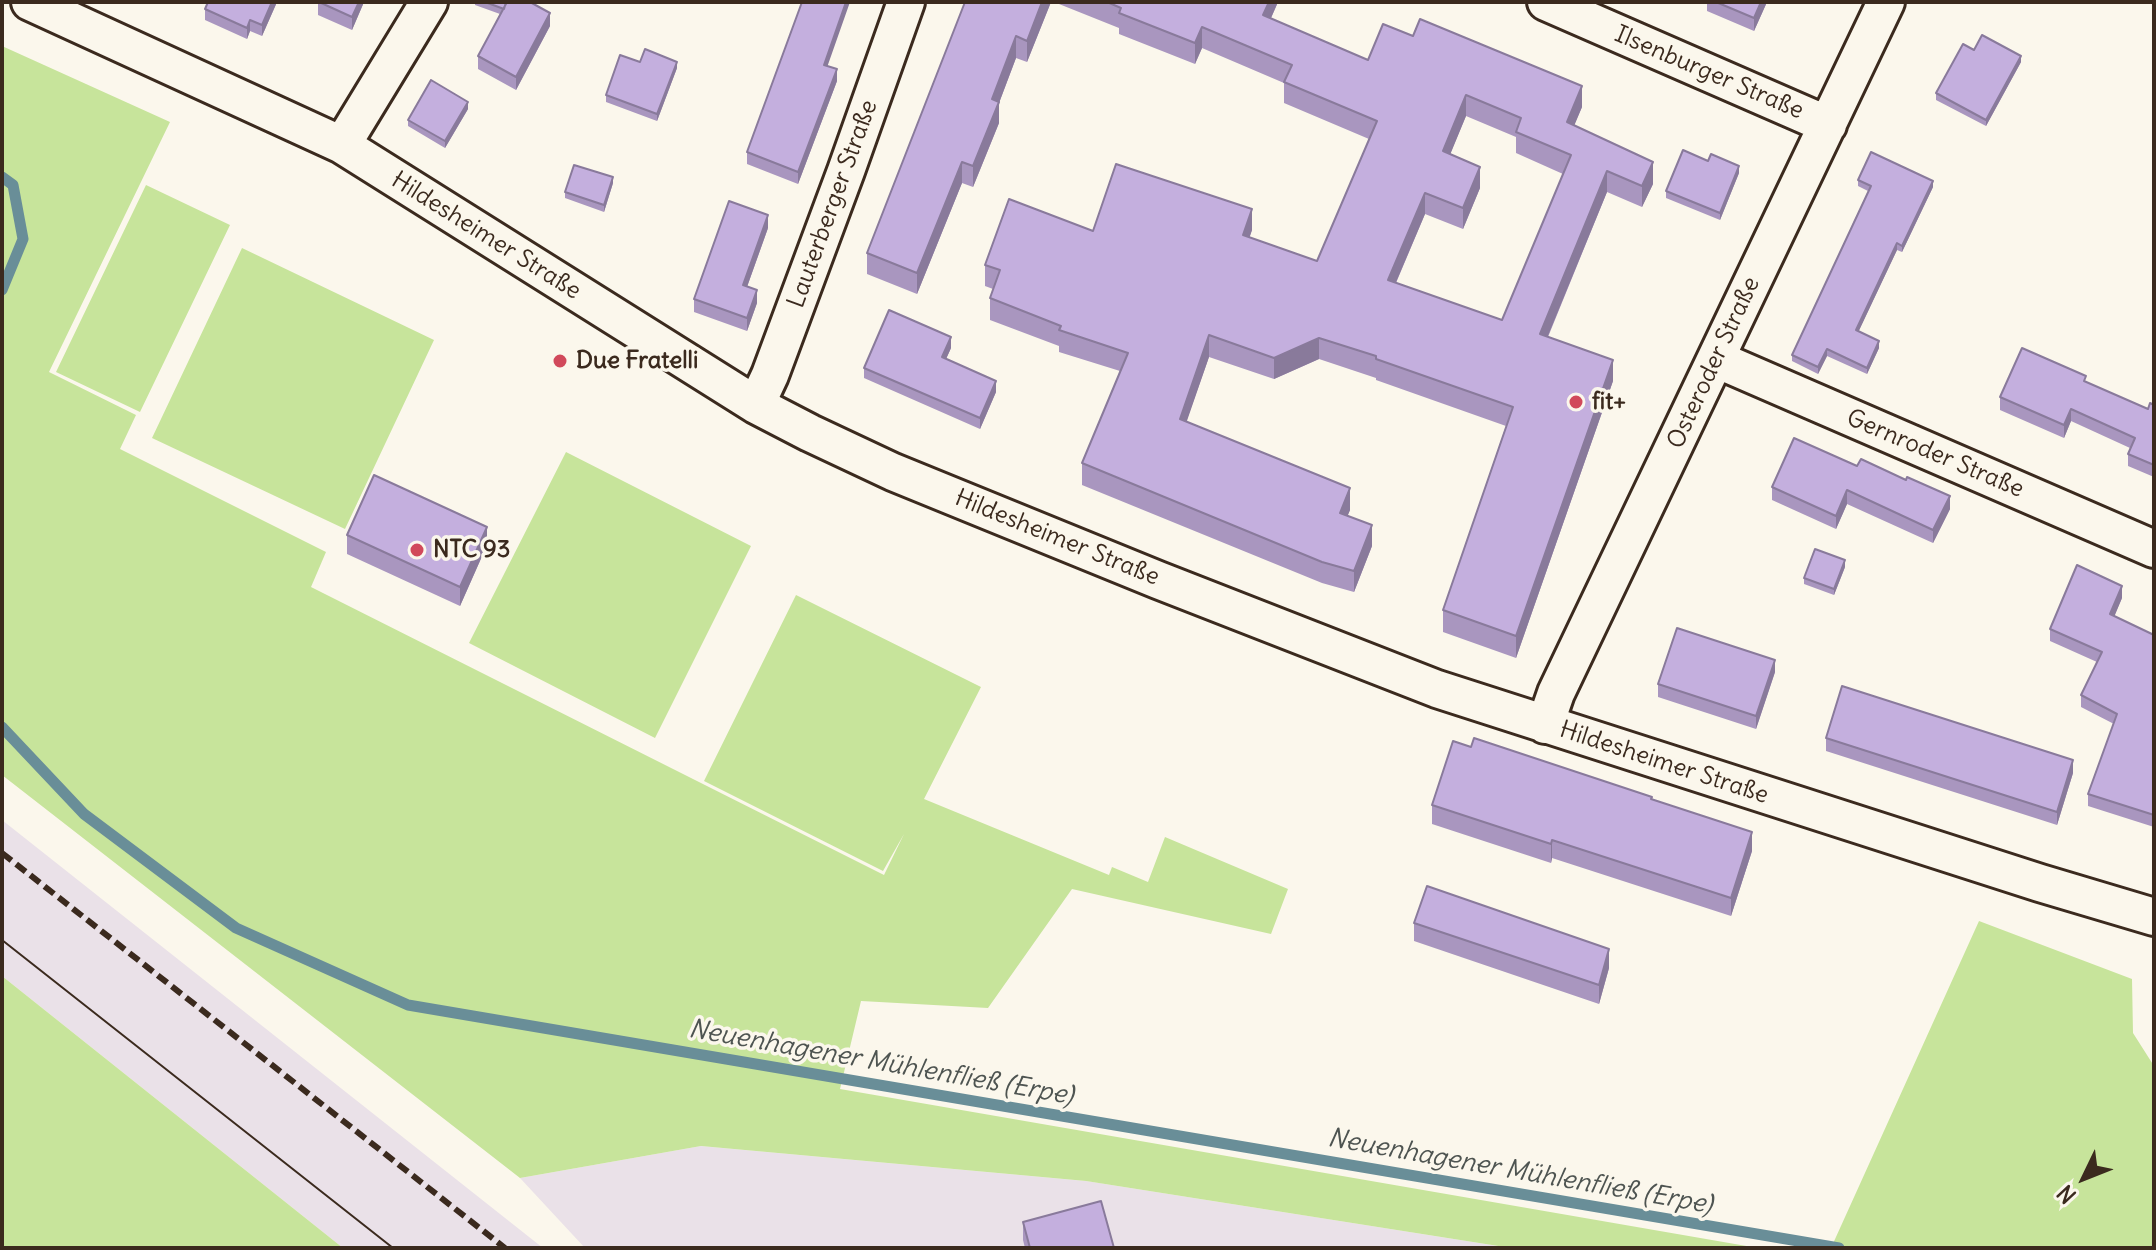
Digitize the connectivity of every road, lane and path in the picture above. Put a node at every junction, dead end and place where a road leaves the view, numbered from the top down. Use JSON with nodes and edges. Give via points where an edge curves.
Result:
{"nodes":[{"id":1,"x":30,"y":2,"type":"edge"},
{"id":2,"x":429,"y":2,"type":"edge"},
{"id":3,"x":906,"y":2,"type":"edge"},
{"id":4,"x":1546,"y":2,"type":"edge"},
{"id":5,"x":1886,"y":2,"type":"edge"},
{"id":6,"x":1828,"y":125,"type":"junction"},
{"id":7,"x":342,"y":145,"type":"junction"},
{"id":8,"x":1716,"y":359,"type":"junction"},
{"id":9,"x":756,"y":405,"type":"junction"},
{"id":10,"x":2154,"y":549,"type":"edge"},
{"id":11,"x":1545,"y":725,"type":"junction"},
{"id":12,"x":2154,"y":917,"type":"edge"}],
"edges":[{"from":1,"to":7,"type":"street","name":"Hildesheimer Straße"},
{"from":2,"to":7,"type":"street"},
{"from":3,"to":9,"type":"street","name":"Lauterberger Straße"},
{"from":4,"to":6,"type":"street","name":"Ilsenburger Straße"},
{"from":5,"to":6,"type":"street","name":"Osteroder Straße"},
{"from":6,"to":8,"type":"street","name":"Osteroder Straße"},
{"from":7,"to":9,"type":"street","name":"Hildesheimer Straße"},
{"from":8,"to":10,"type":"street","name":"Gernroder Straße"},
{"from":8,"to":11,"type":"street","name":"Osteroder Straße"},
{"from":9,"to":11,"type":"street","name":"Hildesheimer Straße","via":[[893,472],[1158,580],[1376,666]]},
{"from":11,"to":12,"type":"street","name":"Hildesheimer Straße"}]}
